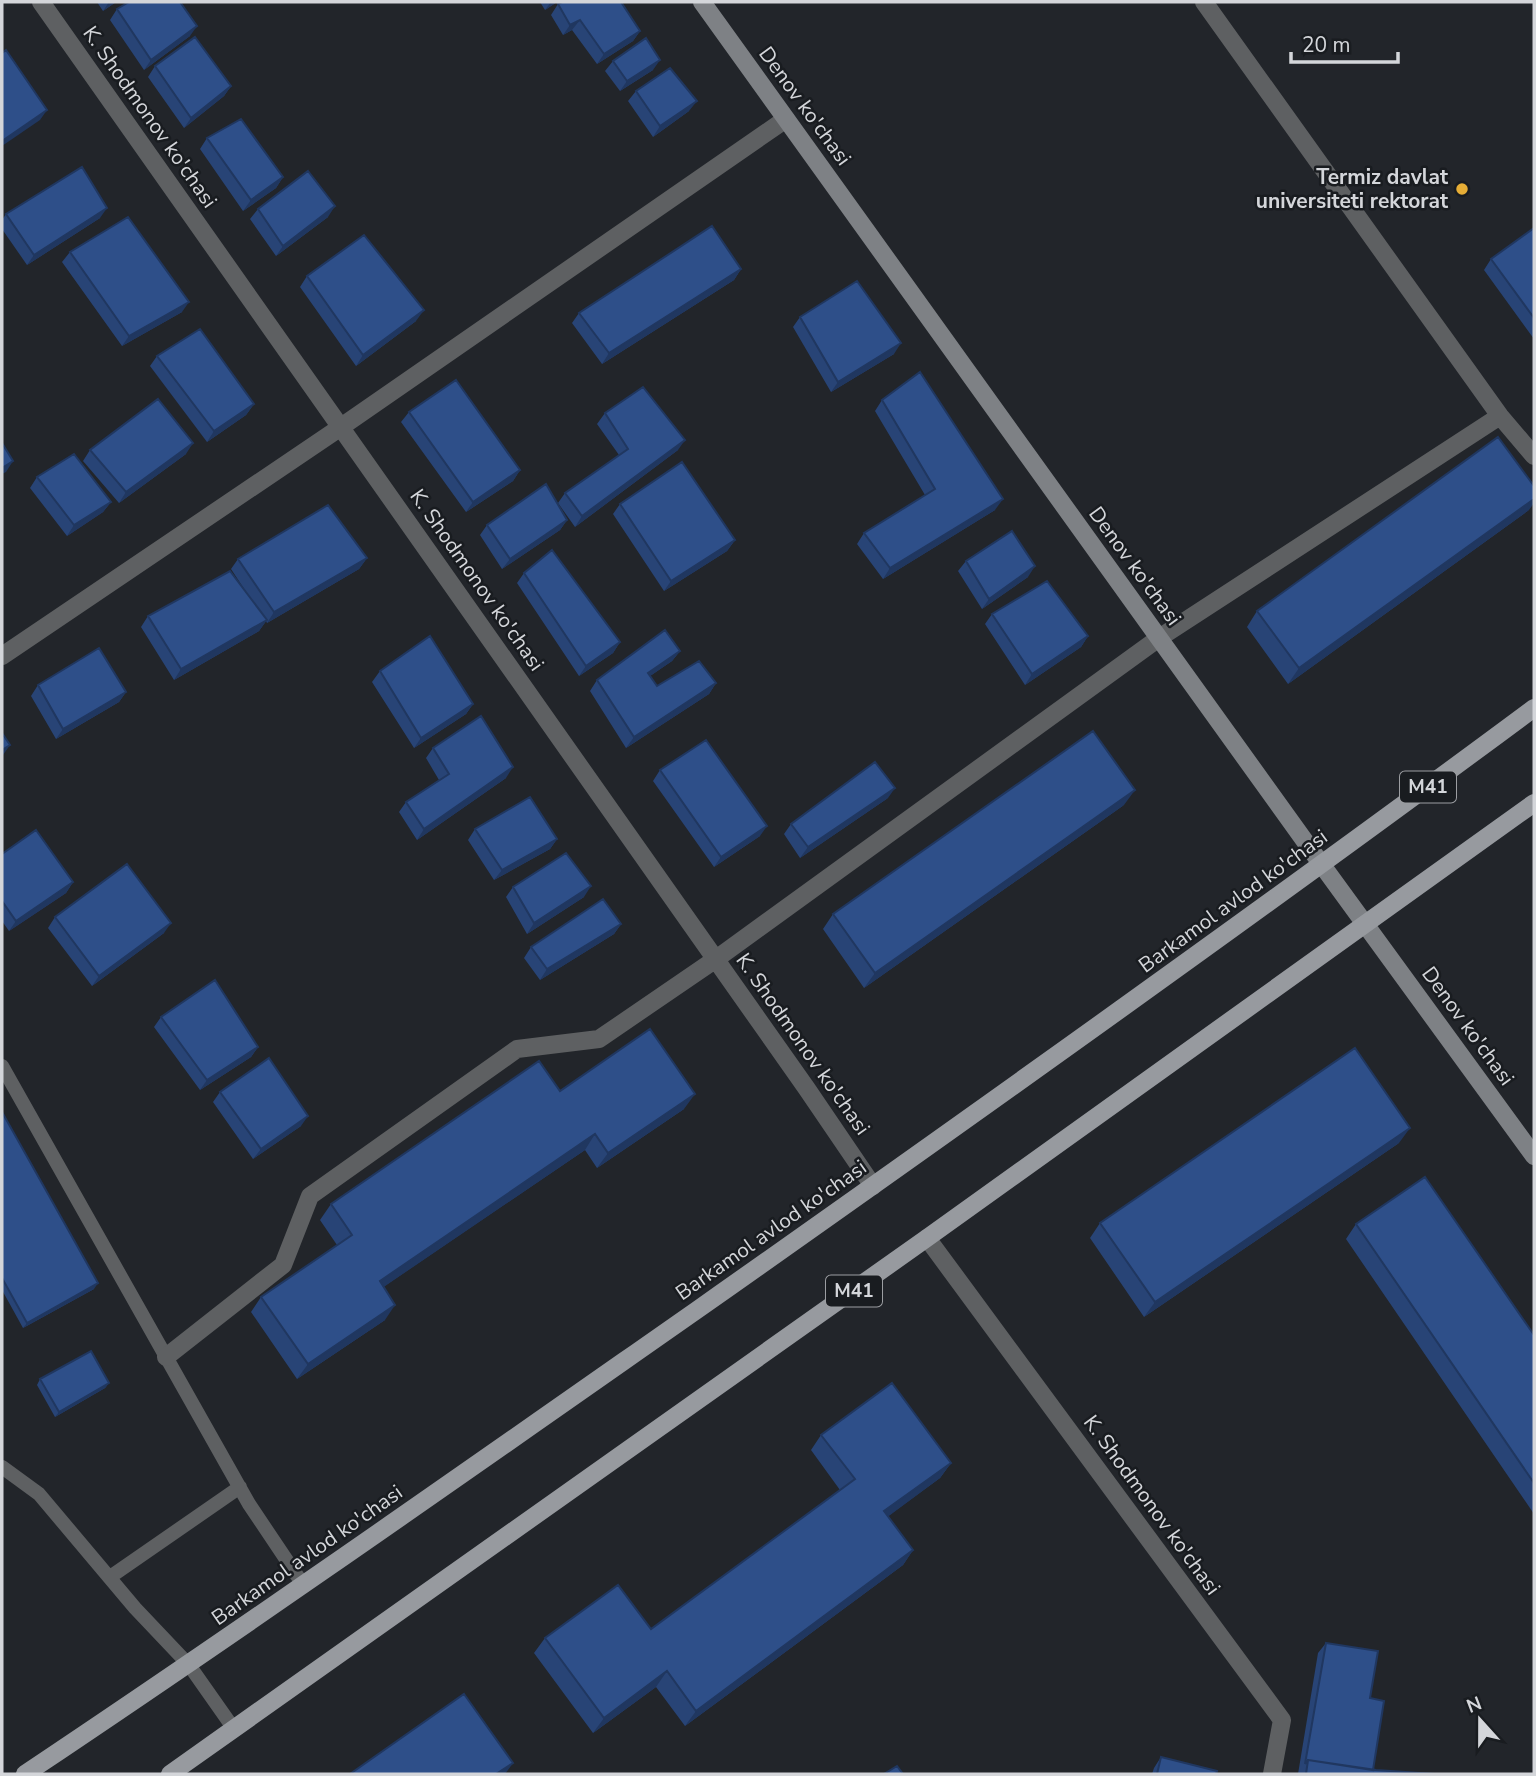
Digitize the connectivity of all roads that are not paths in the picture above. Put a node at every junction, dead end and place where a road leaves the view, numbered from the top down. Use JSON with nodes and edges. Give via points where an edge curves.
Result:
{"nodes":[{"id":1,"x":41,"y":2,"type":"edge"},
{"id":2,"x":702,"y":2,"type":"edge"},
{"id":3,"x":1203,"y":2,"type":"edge"},
{"id":4,"x":786,"y":119,"type":"junction"},
{"id":5,"x":1500,"y":415,"type":"junction"},
{"id":6,"x":341,"y":427,"type":"junction"},
{"id":7,"x":1534,"y":456,"type":"edge"},
{"id":8,"x":1158,"y":638,"type":"junction"},
{"id":9,"x":2,"y":656,"type":"edge"},
{"id":10,"x":1534,"y":708,"type":"edge"},
{"id":11,"x":1534,"y":803,"type":"edge"},
{"id":12,"x":1322,"y":865,"type":"junction"},
{"id":13,"x":1365,"y":923,"type":"junction"},
{"id":14,"x":716,"y":959,"type":"junction"},
{"id":15,"x":2,"y":1066,"type":"edge"},
{"id":16,"x":1534,"y":1156,"type":"edge"},
{"id":17,"x":873,"y":1186,"type":"junction"},
{"id":18,"x":927,"y":1238,"type":"junction"},
{"id":19,"x":166,"y":1357,"type":"junction"},
{"id":20,"x":2,"y":1467,"type":"edge"},
{"id":21,"x":240,"y":1487,"type":"junction"},
{"id":22,"x":110,"y":1577,"type":"junction"},
{"id":23,"x":304,"y":1586,"type":"junction"},
{"id":24,"x":189,"y":1665,"type":"junction"},
{"id":25,"x":234,"y":1729,"type":"junction"},
{"id":26,"x":25,"y":1774,"type":"edge"},
{"id":27,"x":170,"y":1774,"type":"edge"},
{"id":28,"x":1272,"y":1774,"type":"edge"}],
"edges":[{"from":1,"to":6,"type":"street","name":"K. Shodmonov ko'chasi"},
{"from":2,"to":4,"type":"street","name":"Denov ko'chasi"},
{"from":3,"to":5,"type":"street"},
{"from":4,"to":6,"type":"street"},
{"from":4,"to":8,"type":"street","name":"Denov ko'chasi"},
{"from":5,"to":7,"type":"street"},
{"from":5,"to":8,"type":"street"},
{"from":6,"to":9,"type":"street"},
{"from":6,"to":14,"type":"street","name":"K. Shodmonov ko'chasi"},
{"from":8,"to":12,"type":"street","name":"Denov ko'chasi"},
{"from":8,"to":14,"type":"street"},
{"from":10,"to":12,"type":"main road","name":"Barkamol avlod ko'chasi","number":"M41"},
{"from":11,"to":13,"type":"main road","number":"M41"},
{"from":12,"to":13,"type":"street","name":"Denov ko'chasi"},
{"from":12,"to":17,"type":"main road","name":"Barkamol avlod ko'chasi","number":"M41"},
{"from":13,"to":16,"type":"street","name":"Denov ko'chasi"},
{"from":13,"to":18,"type":"main road","number":"M41"},
{"from":14,"to":17,"type":"street","name":"K. Shodmonov ko'chasi"},
{"from":14,"to":19,"type":"street","via":[[599,1039],[517,1049],[310,1196],[283,1265]]},
{"from":15,"to":19,"type":"lane"},
{"from":17,"to":23,"type":"main road","name":"Barkamol avlod ko'chasi","number":"M41"},
{"from":18,"to":25,"type":"main road","number":"M41"},
{"from":18,"to":28,"type":"street","name":"K. Shodmonov ko'chasi","via":[[1282,1720]]},
{"from":19,"to":21,"type":"lane"},
{"from":20,"to":22,"type":"lane","via":[[39,1494]]},
{"from":21,"to":22,"type":"lane"},
{"from":21,"to":23,"type":"lane"},
{"from":22,"to":24,"type":"lane"},
{"from":23,"to":24,"type":"main road","name":"Barkamol avlod ko'chasi","number":"M41"},
{"from":24,"to":25,"type":"lane"},
{"from":24,"to":26,"type":"main road","name":"Barkamol avlod ko'chasi","number":"M41"},
{"from":25,"to":27,"type":"main road","number":"M41"}]}
